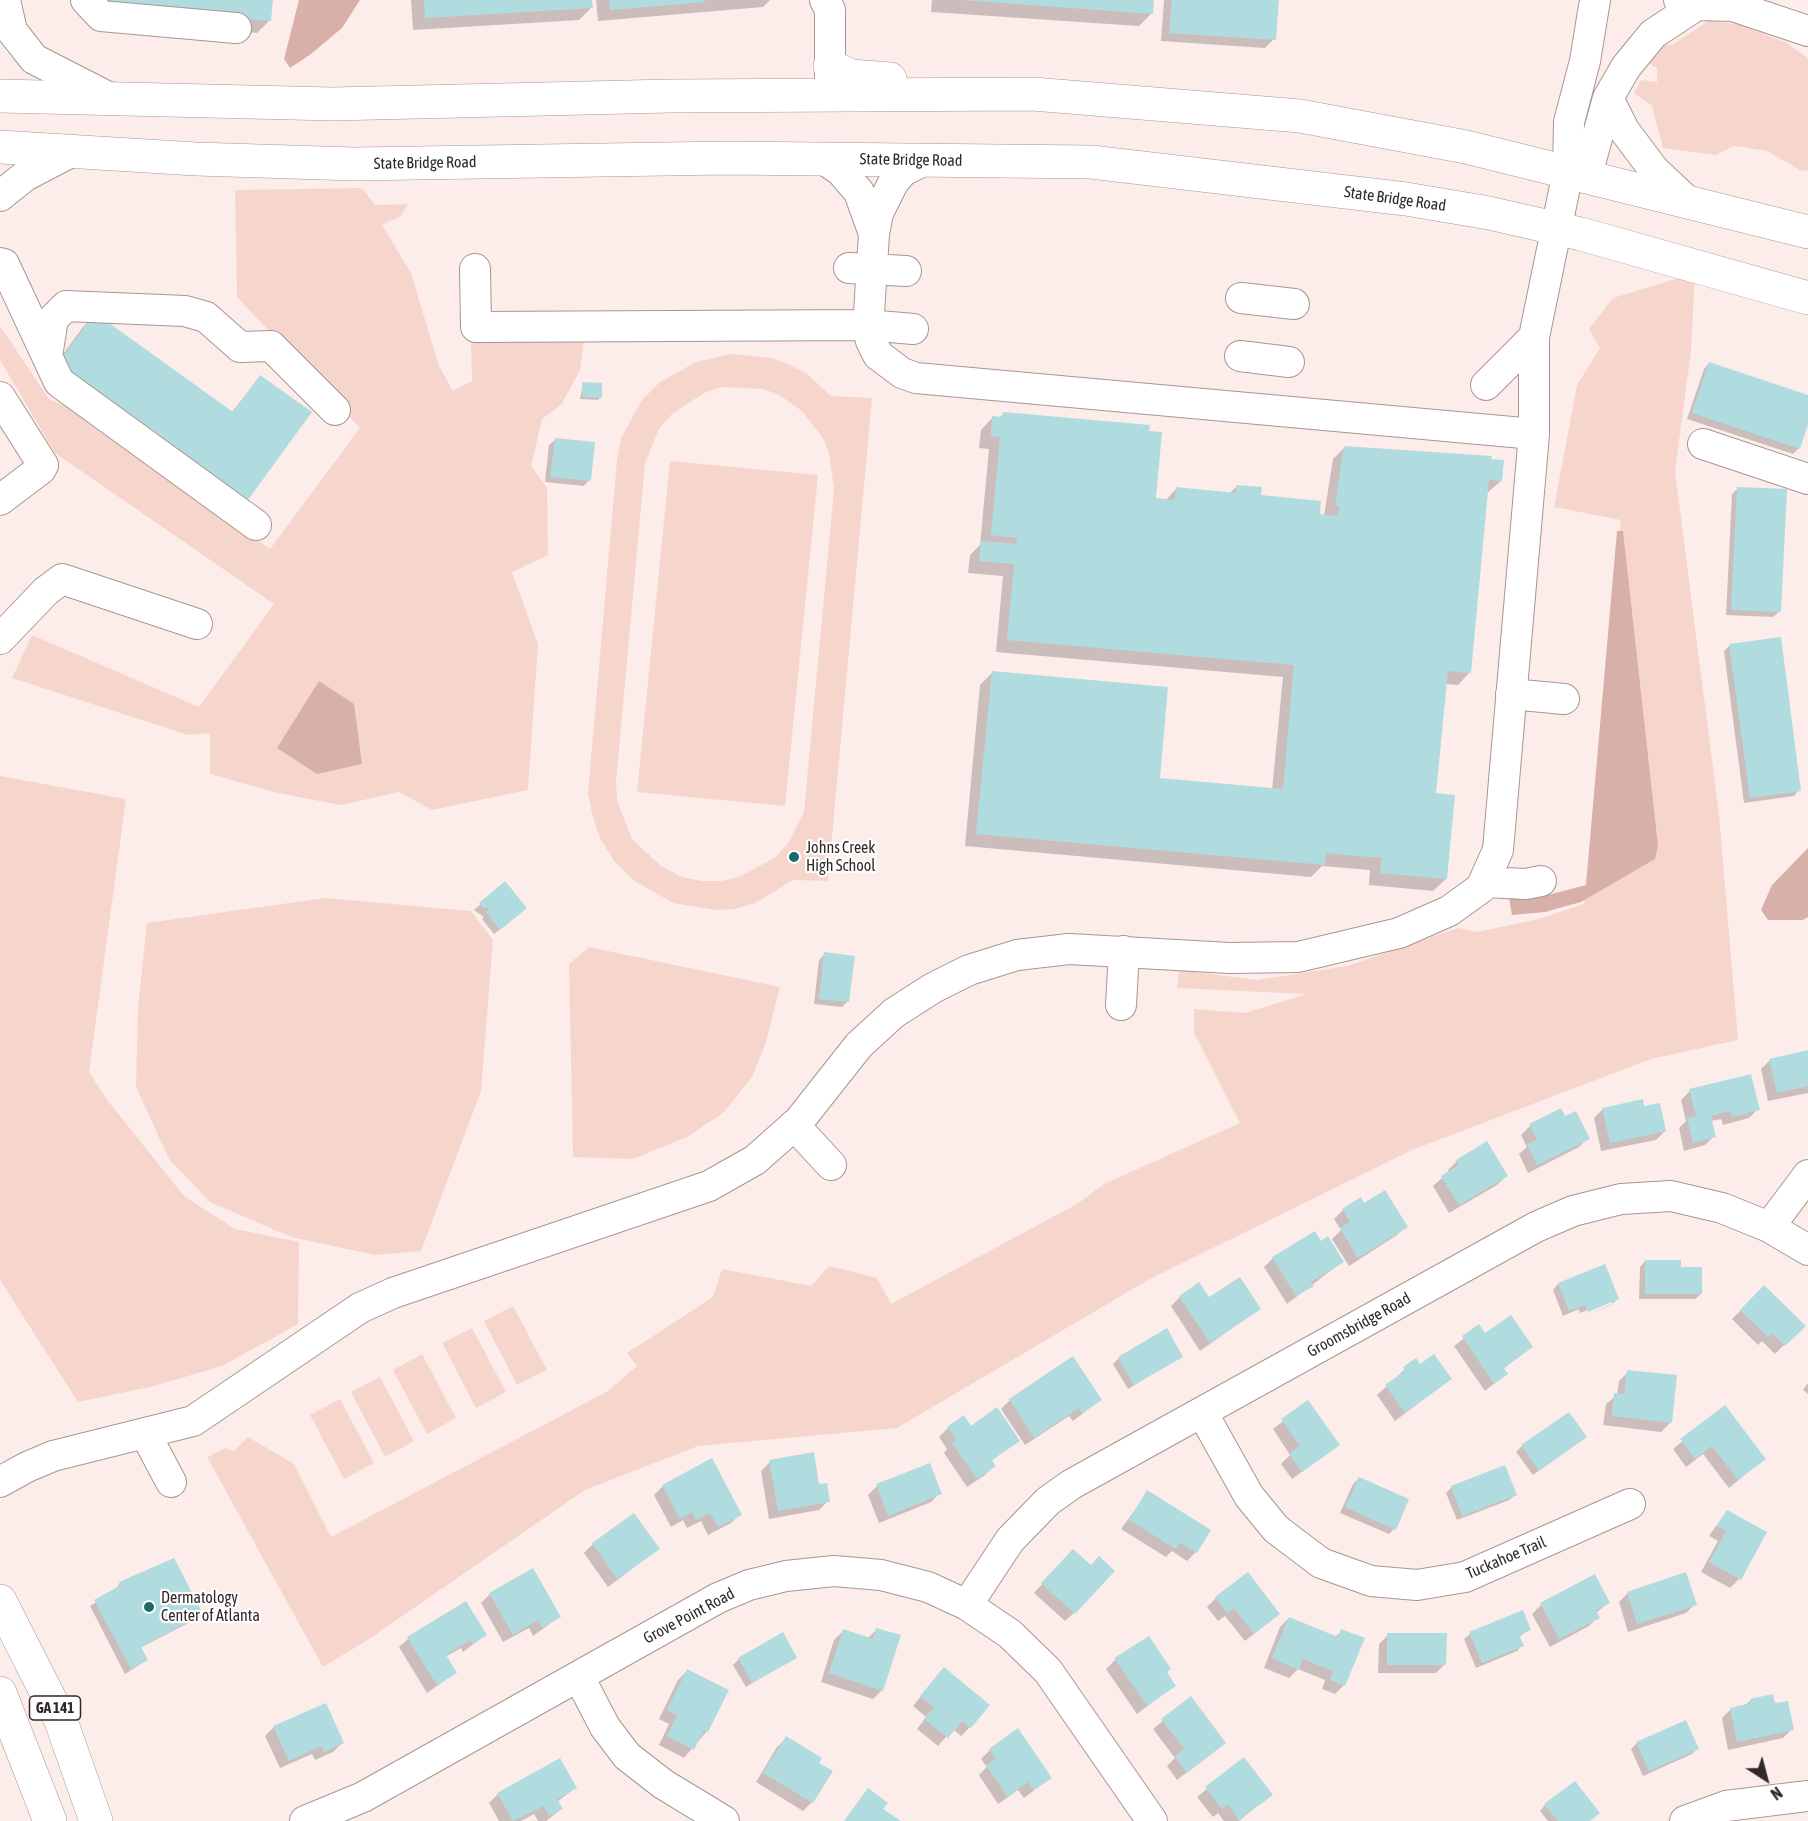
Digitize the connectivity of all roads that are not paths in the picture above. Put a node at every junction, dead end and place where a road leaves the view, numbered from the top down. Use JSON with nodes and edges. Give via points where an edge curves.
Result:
{"nodes":[{"id":1,"x":5,"y":0,"type":"edge"},
{"id":2,"x":86,"y":0,"type":"edge"},
{"id":3,"x":825,"y":0,"type":"edge"},
{"id":4,"x":1600,"y":3,"type":"edge"},
{"id":5,"x":1688,"y":3,"type":"edge"},
{"id":6,"x":1787,"y":11,"type":"edge"},
{"id":7,"x":236,"y":28,"type":"dead end"},
{"id":8,"x":1808,"y":31,"type":"edge"},
{"id":9,"x":830,"y":81,"type":"junction"},
{"id":10,"x":0,"y":96,"type":"edge"},
{"id":11,"x":108,"y":97,"type":"junction"},
{"id":12,"x":1608,"y":98,"type":"junction"},
{"id":13,"x":0,"y":147,"type":"edge"},
{"id":14,"x":71,"y":152,"type":"junction"},
{"id":15,"x":825,"y":159,"type":"junction"},
{"id":16,"x":925,"y":160,"type":"junction"},
{"id":17,"x":1568,"y":172,"type":"junction"},
{"id":18,"x":0,"y":196,"type":"edge"},
{"id":19,"x":1689,"y":203,"type":"junction"},
{"id":20,"x":1557,"y":229,"type":"junction"},
{"id":21,"x":1808,"y":232,"type":"edge"},
{"id":22,"x":874,"y":234,"type":"junction"},
{"id":23,"x":0,"y":263,"type":"edge"},
{"id":24,"x":860,"y":268,"type":"junction"},
{"id":25,"x":475,"y":269,"type":"dead end"},
{"id":26,"x":906,"y":271,"type":"dead end"},
{"id":27,"x":1241,"y":298,"type":"dead end"},
{"id":28,"x":1808,"y":298,"type":"edge"},
{"id":29,"x":1294,"y":304,"type":"dead end"},
{"id":30,"x":868,"y":326,"type":"junction"},
{"id":31,"x":913,"y":329,"type":"dead end"},
{"id":32,"x":1534,"y":337,"type":"junction"},
{"id":33,"x":47,"y":356,"type":"junction"},
{"id":34,"x":1240,"y":356,"type":"dead end"},
{"id":35,"x":1289,"y":362,"type":"dead end"},
{"id":36,"x":1532,"y":394,"type":"junction"},
{"id":37,"x":0,"y":397,"type":"edge"},
{"id":38,"x":335,"y":410,"type":"dead end"},
{"id":39,"x":1534,"y":434,"type":"junction"},
{"id":40,"x":1702,"y":444,"type":"dead end"},
{"id":41,"x":1808,"y":479,"type":"edge"},
{"id":42,"x":0,"y":500,"type":"edge"},
{"id":43,"x":255,"y":525,"type":"dead end"},
{"id":44,"x":197,"y":624,"type":"dead end"},
{"id":45,"x":0,"y":639,"type":"edge"},
{"id":46,"x":1511,"y":694,"type":"junction"},
{"id":47,"x":1563,"y":699,"type":"dead end"},
{"id":48,"x":1541,"y":881,"type":"dead end"},
{"id":49,"x":1484,"y":882,"type":"junction"},
{"id":50,"x":1124,"y":951,"type":"junction"},
{"id":51,"x":1121,"y":1005,"type":"dead end"},
{"id":52,"x":794,"y":1125,"type":"junction"},
{"id":53,"x":831,"y":1165,"type":"dead end"},
{"id":54,"x":1808,"y":1175,"type":"edge"},
{"id":55,"x":1769,"y":1227,"type":"junction"},
{"id":56,"x":1808,"y":1249,"type":"edge"},
{"id":57,"x":1202,"y":1412,"type":"junction"},
{"id":58,"x":145,"y":1433,"type":"junction"},
{"id":59,"x":0,"y":1482,"type":"edge"},
{"id":60,"x":171,"y":1482,"type":"dead end"},
{"id":61,"x":1630,"y":1504,"type":"dead end"},
{"id":62,"x":0,"y":1601,"type":"edge"},
{"id":63,"x":968,"y":1605,"type":"junction"},
{"id":64,"x":579,"y":1677,"type":"junction"},
{"id":65,"x":0,"y":1693,"type":"edge"},
{"id":66,"x":0,"y":1739,"type":"edge"},
{"id":67,"x":1808,"y":1796,"type":"edge"},
{"id":68,"x":33,"y":1821,"type":"edge"},
{"id":69,"x":50,"y":1821,"type":"edge"},
{"id":70,"x":96,"y":1821,"type":"edge"},
{"id":71,"x":304,"y":1821,"type":"edge"},
{"id":72,"x":724,"y":1821,"type":"edge"},
{"id":73,"x":1152,"y":1821,"type":"edge"},
{"id":74,"x":1685,"y":1821,"type":"edge"}],
"edges":[{"from":1,"to":11,"type":"street","via":[[12,31],[34,59]]},
{"from":2,"to":7,"type":"street","via":[[101,16]]},
{"from":3,"to":9,"type":"street","via":[[830,10]]},
{"from":4,"to":17,"type":"street","via":[[1569,122]]},
{"from":5,"to":6,"type":"street"},
{"from":5,"to":12,"type":"street","via":[[1653,34],[1626,67]]},
{"from":6,"to":8,"type":"street"},
{"from":9,"to":11,"type":"highway","via":[[658,96],[333,104]]},
{"from":9,"to":17,"type":"highway","via":[[1300,116],[1466,147]]},
{"from":10,"to":11,"type":"highway"},
{"from":12,"to":17,"type":"street","via":[[1591,160]]},
{"from":12,"to":19,"type":"street","via":[[1624,130],[1654,170]]},
{"from":13,"to":14,"type":"highway","name":"State Bridge Road"},
{"from":14,"to":15,"type":"highway","name":"State Bridge Road","via":[[355,164]]},
{"from":14,"to":18,"type":"street","via":[[26,176]]},
{"from":15,"to":16,"type":"highway","name":"State Bridge Road"},
{"from":15,"to":22,"type":"street","via":[[859,192]]},
{"from":16,"to":20,"type":"highway","name":"State Bridge Road","via":[[1091,162],[1406,199]]},
{"from":16,"to":22,"type":"street","via":[[903,171],[893,183],[878,213]]},
{"from":17,"to":19,"type":"highway"},
{"from":17,"to":20,"type":"street"},
{"from":19,"to":21,"type":"highway"},
{"from":20,"to":28,"type":"highway","name":"State Bridge Road"},
{"from":20,"to":32,"type":"street"},
{"from":22,"to":24,"type":"street"},
{"from":23,"to":33,"type":"street","via":[[4,264]]},
{"from":24,"to":26,"type":"street"},
{"from":24,"to":30,"type":"street"},
{"from":25,"to":30,"type":"street","via":[[476,327]]},
{"from":27,"to":29,"type":"street"},
{"from":30,"to":31,"type":"street"},
{"from":30,"to":39,"type":"street","via":[[878,355],[916,378]]},
{"from":32,"to":36,"type":"street"},
{"from":32,"to":36,"type":"street","via":[[1486,385]]},
{"from":33,"to":38,"type":"street","via":[[53,319],[66,306],[185,311],[206,317],[240,347],[271,346]]},
{"from":33,"to":43,"type":"street","via":[[59,382]]},
{"from":34,"to":35,"type":"street"},
{"from":36,"to":39,"type":"street"},
{"from":37,"to":42,"type":"street","via":[[42,465],[41,470]]},
{"from":39,"to":46,"type":"street"},
{"from":40,"to":41,"type":"street"},
{"from":44,"to":45,"type":"street","via":[[62,579]]},
{"from":46,"to":47,"type":"street"},
{"from":46,"to":49,"type":"street","via":[[1498,850]]},
{"from":48,"to":49,"type":"street"},
{"from":49,"to":50,"type":"street","via":[[1449,911],[1399,933],[1298,957],[1230,958]]},
{"from":50,"to":51,"type":"street"},
{"from":50,"to":52,"type":"street","via":[[1069,949],[1017,955],[969,970],[933,988],[894,1013],[859,1045]]},
{"from":52,"to":53,"type":"street"},
{"from":52,"to":58,"type":"street","via":[[754,1160],[709,1186],[393,1293],[360,1308],[193,1421]]},
{"from":54,"to":55,"type":"street"},
{"from":55,"to":56,"type":"street","name":"Groomsbridge Road"},
{"from":55,"to":57,"type":"street","name":"Groomsbridge Road","via":[[1722,1208],[1671,1197],[1622,1199],[1573,1210]]},
{"from":57,"to":61,"type":"street","name":"Tuckahoe Trail","via":[[1250,1496],[1276,1529],[1321,1563],[1371,1581],[1417,1585],[1466,1577]]},
{"from":57,"to":63,"type":"street","name":"Groomsbridge Road","via":[[1048,1501],[1010,1540]]},
{"from":58,"to":59,"type":"street","via":[[53,1456]]},
{"from":58,"to":60,"type":"street"},
{"from":62,"to":70,"type":"highway","number":"GA 141","via":[[61,1721]]},
{"from":63,"to":64,"type":"street","name":"Grove Point Road","via":[[928,1587],[882,1575],[834,1571],[786,1576],[718,1598]]},
{"from":63,"to":73,"type":"street","name":"Grove Point Road","via":[[1010,1634],[1048,1671]]},
{"from":64,"to":71,"type":"street","name":"Grove Point Road","via":[[363,1797]]},
{"from":64,"to":72,"type":"street","via":[[605,1726],[627,1756],[663,1784]]},
{"from":65,"to":69,"type":"highway","number":"GA 141"},
{"from":66,"to":68,"type":"highway"},
{"from":67,"to":74,"type":"street","via":[[1726,1806]]}]}
